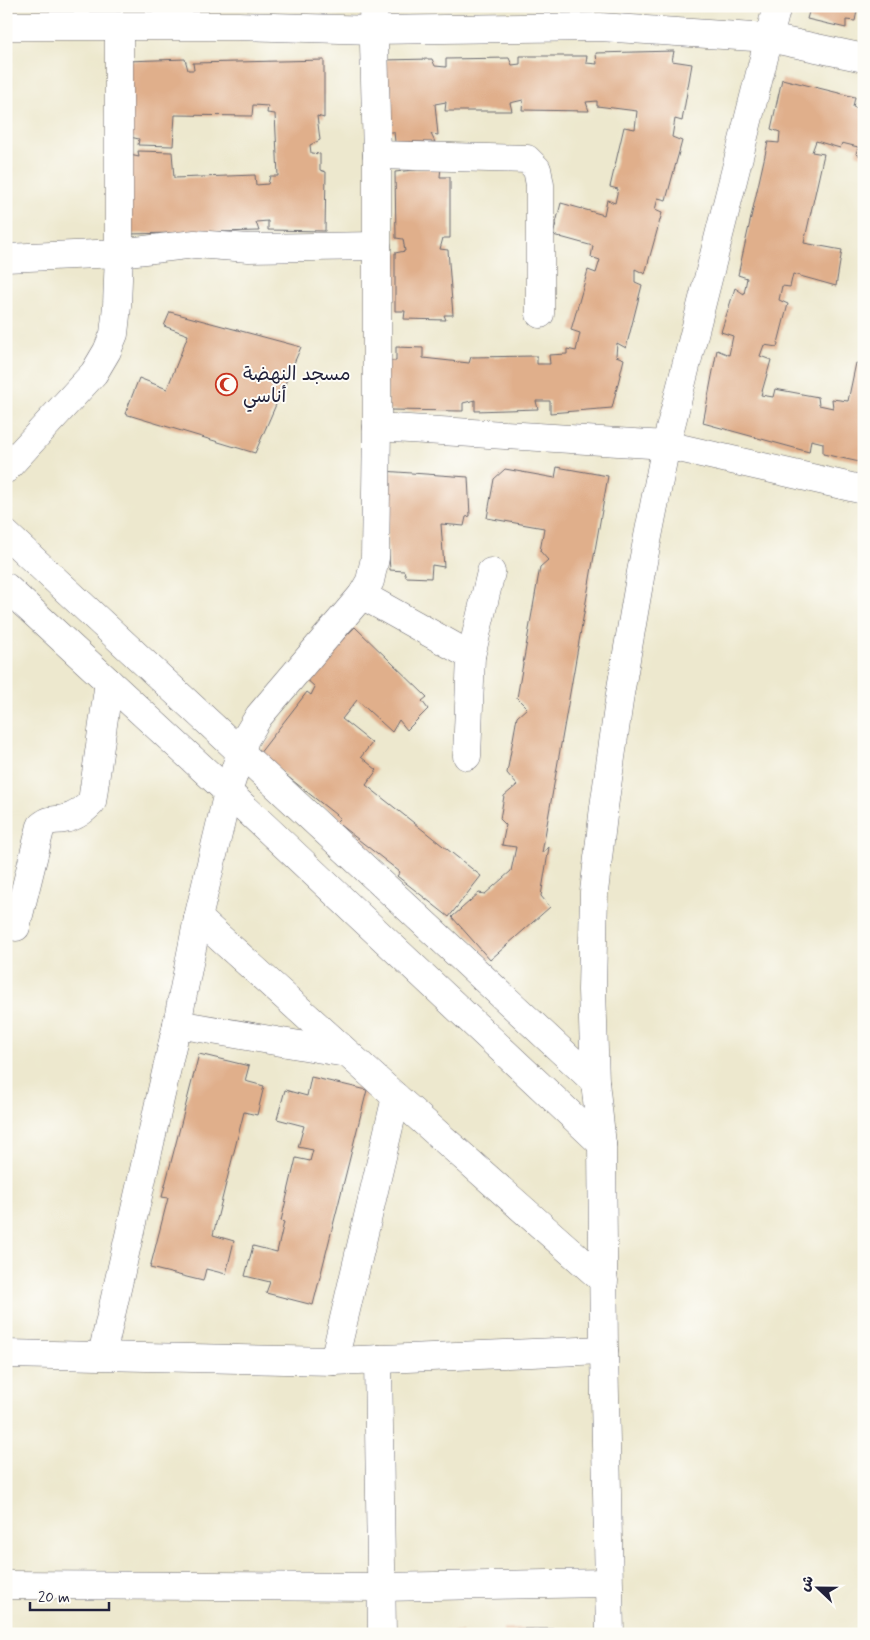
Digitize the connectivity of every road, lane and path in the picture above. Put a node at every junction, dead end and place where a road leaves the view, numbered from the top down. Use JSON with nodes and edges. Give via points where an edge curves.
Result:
{"nodes":[{"id":1,"x":777,"y":6,"type":"edge"},
{"id":2,"x":373,"y":18,"type":"edge"},
{"id":3,"x":6,"y":26,"type":"edge"},
{"id":4,"x":119,"y":26,"type":"junction"},
{"id":5,"x":769,"y":38,"type":"junction"},
{"id":6,"x":864,"y":58,"type":"edge"},
{"id":7,"x":377,"y":155,"type":"junction"},
{"id":8,"x":377,"y":246,"type":"junction"},
{"id":9,"x":119,"y":253,"type":"junction"},
{"id":10,"x":6,"y":258,"type":"edge"},
{"id":11,"x":540,"y":314,"type":"dead end"},
{"id":12,"x":377,"y":427,"type":"junction"},
{"id":13,"x":666,"y":446,"type":"junction"},
{"id":14,"x":6,"y":469,"type":"edge"},
{"id":15,"x":864,"y":490,"type":"edge"},
{"id":16,"x":9,"y":545,"type":"edge"},
{"id":17,"x":491,"y":572,"type":"dead end"},
{"id":18,"x":6,"y":587,"type":"edge"},
{"id":19,"x":362,"y":595,"type":"junction"},
{"id":20,"x":471,"y":656,"type":"junction"},
{"id":21,"x":109,"y":682,"type":"junction"},
{"id":22,"x":240,"y":752,"type":"junction"},
{"id":23,"x":467,"y":756,"type":"dead end"},
{"id":24,"x":228,"y":792,"type":"junction"},
{"id":25,"x":198,"y":918,"type":"junction"},
{"id":26,"x":16,"y":927,"type":"dead end"},
{"id":27,"x":177,"y":1024,"type":"junction"},
{"id":28,"x":346,"y":1053,"type":"junction"},
{"id":29,"x":595,"y":1082,"type":"junction"},
{"id":30,"x":396,"y":1097,"type":"junction"},
{"id":31,"x":602,"y":1144,"type":"junction"},
{"id":32,"x":604,"y":1281,"type":"junction"},
{"id":33,"x":604,"y":1350,"type":"junction"},
{"id":34,"x":6,"y":1354,"type":"edge"},
{"id":35,"x":102,"y":1355,"type":"junction"},
{"id":36,"x":378,"y":1359,"type":"junction"},
{"id":37,"x":334,"y":1361,"type":"junction"},
{"id":38,"x":608,"y":1583,"type":"junction"},
{"id":39,"x":6,"y":1585,"type":"edge"},
{"id":40,"x":381,"y":1587,"type":"junction"},
{"id":41,"x":382,"y":1634,"type":"edge"},
{"id":42,"x":610,"y":1634,"type":"edge"}],
"edges":[{"from":1,"to":5,"type":"street"},
{"from":2,"to":4,"type":"street","via":[[248,27]]},
{"from":2,"to":5,"type":"street"},
{"from":2,"to":7,"type":"street"},
{"from":3,"to":4,"type":"street"},
{"from":4,"to":9,"type":"street"},
{"from":5,"to":6,"type":"street"},
{"from":5,"to":13,"type":"street"},
{"from":7,"to":8,"type":"street"},
{"from":7,"to":11,"type":"street","via":[[527,159],[537,170],[540,184]]},
{"from":8,"to":9,"type":"street","via":[[249,248],[195,244]]},
{"from":8,"to":12,"type":"street"},
{"from":9,"to":10,"type":"street"},
{"from":9,"to":14,"type":"street","via":[[114,334],[107,351],[94,373]]},
{"from":12,"to":13,"type":"street"},
{"from":12,"to":19,"type":"street","via":[[375,558],[370,581]]},
{"from":13,"to":15,"type":"street"},
{"from":13,"to":29,"type":"street","via":[[620,694],[595,883],[592,990]]},
{"from":16,"to":22,"type":"street"},
{"from":17,"to":20,"type":"street"},
{"from":18,"to":21,"type":"street"},
{"from":19,"to":20,"type":"street"},
{"from":19,"to":22,"type":"street","via":[[259,716]]},
{"from":20,"to":23,"type":"street"},
{"from":21,"to":24,"type":"street"},
{"from":21,"to":26,"type":"street","via":[[92,802],[84,811],[65,819],[48,820],[41,826]]},
{"from":22,"to":24,"type":"street"},
{"from":22,"to":29,"type":"street"},
{"from":24,"to":25,"type":"street"},
{"from":24,"to":31,"type":"street"},
{"from":25,"to":27,"type":"street"},
{"from":25,"to":28,"type":"street"},
{"from":27,"to":28,"type":"street"},
{"from":27,"to":35,"type":"street"},
{"from":28,"to":30,"type":"street"},
{"from":29,"to":31,"type":"street"},
{"from":30,"to":32,"type":"street"},
{"from":30,"to":37,"type":"street"},
{"from":31,"to":32,"type":"street"},
{"from":32,"to":33,"type":"street"},
{"from":33,"to":36,"type":"street"},
{"from":33,"to":38,"type":"street"},
{"from":34,"to":35,"type":"street"},
{"from":35,"to":37,"type":"street"},
{"from":36,"to":37,"type":"street"},
{"from":36,"to":40,"type":"street"},
{"from":38,"to":40,"type":"street"},
{"from":38,"to":42,"type":"street"},
{"from":39,"to":40,"type":"street"},
{"from":40,"to":41,"type":"street"}]}
